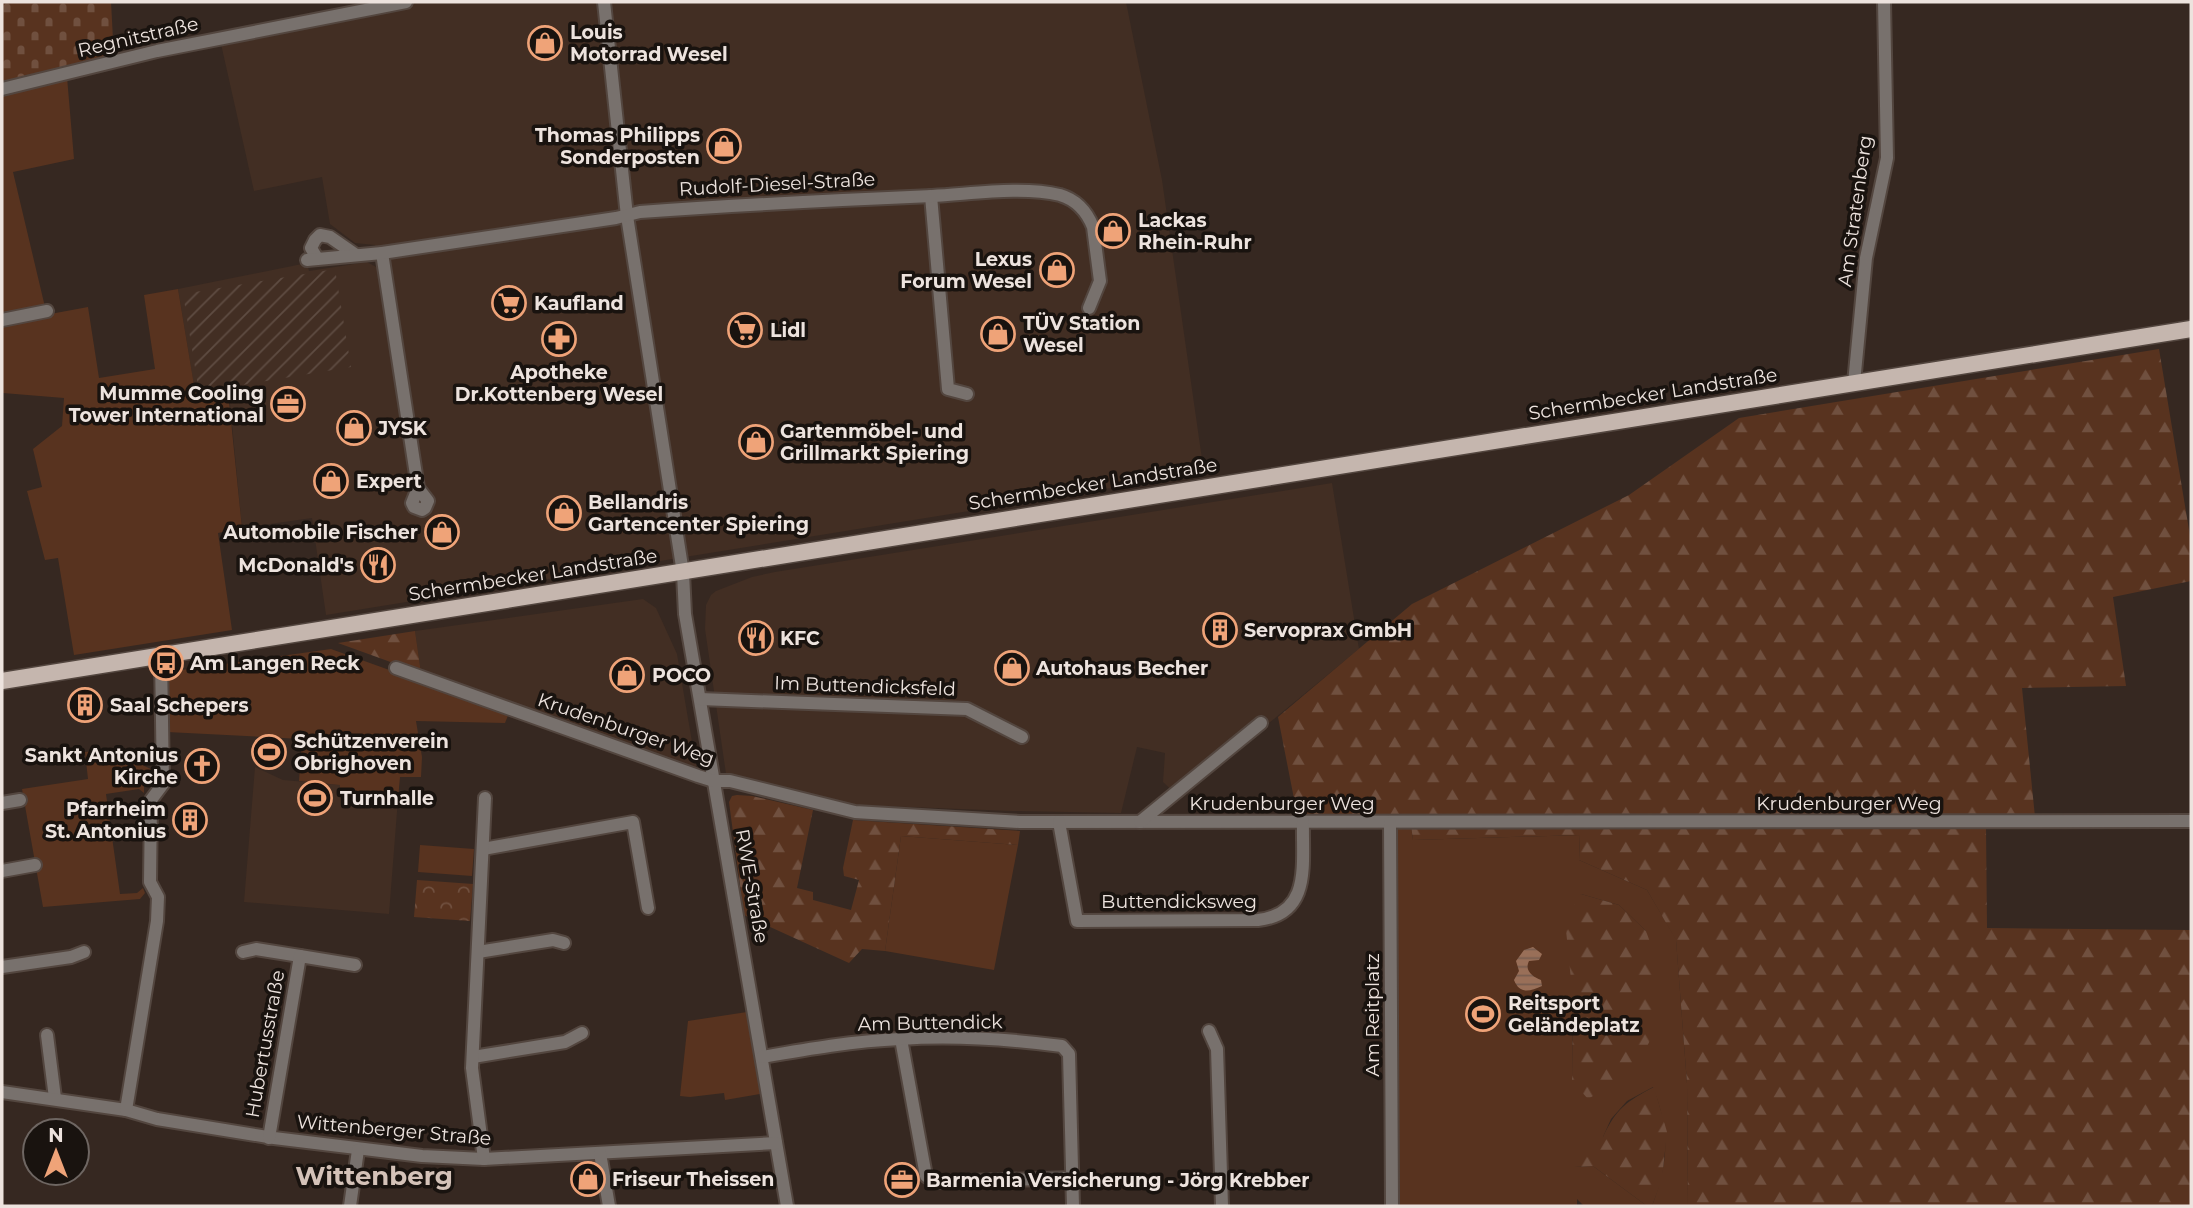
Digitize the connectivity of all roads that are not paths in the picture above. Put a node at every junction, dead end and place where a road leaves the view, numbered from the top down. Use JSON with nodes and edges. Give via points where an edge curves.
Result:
{"nodes":[{"id":1,"x":406,"y":2,"type":"edge"},
{"id":2,"x":604,"y":2,"type":"edge"},
{"id":3,"x":1884,"y":2,"type":"edge"},
{"id":4,"x":2,"y":89,"type":"edge"},
{"id":5,"x":931,"y":196,"type":"junction"},
{"id":6,"x":627,"y":216,"type":"junction"},
{"id":7,"x":382,"y":253,"type":"junction"},
{"id":8,"x":356,"y":255,"type":"junction"},
{"id":9,"x":1089,"y":308,"type":"dead end"},
{"id":10,"x":47,"y":311,"type":"dead end"},
{"id":11,"x":2,"y":320,"type":"edge"},
{"id":12,"x":2191,"y":329,"type":"edge"},
{"id":13,"x":1854,"y":383,"type":"junction"},
{"id":14,"x":967,"y":394,"type":"dead end"},
{"id":15,"x":418,"y":488,"type":"dead end"},
{"id":16,"x":683,"y":573,"type":"junction"},
{"id":17,"x":161,"y":657,"type":"junction"},
{"id":18,"x":396,"y":668,"type":"dead end"},
{"id":19,"x":2,"y":681,"type":"edge"},
{"id":20,"x":700,"y":699,"type":"junction"},
{"id":21,"x":1261,"y":723,"type":"dead end"},
{"id":22,"x":1022,"y":737,"type":"dead end"},
{"id":23,"x":714,"y":781,"type":"junction"},
{"id":24,"x":485,"y":798,"type":"dead end"},
{"id":25,"x":20,"y":800,"type":"dead end"},
{"id":26,"x":2,"y":803,"type":"edge"},
{"id":27,"x":2191,"y":821,"type":"edge"},
{"id":28,"x":1059,"y":822,"type":"junction"},
{"id":29,"x":1140,"y":822,"type":"junction"},
{"id":30,"x":1303,"y":822,"type":"junction"},
{"id":31,"x":1390,"y":823,"type":"junction"},
{"id":32,"x":483,"y":849,"type":"junction"},
{"id":33,"x":35,"y":865,"type":"dead end"},
{"id":34,"x":2,"y":870,"type":"edge"},
{"id":35,"x":648,"y":908,"type":"dead end"},
{"id":36,"x":564,"y":943,"type":"dead end"},
{"id":37,"x":84,"y":952,"type":"dead end"},
{"id":38,"x":243,"y":953,"type":"dead end"},
{"id":39,"x":478,"y":953,"type":"junction"},
{"id":40,"x":300,"y":956,"type":"junction"},
{"id":41,"x":355,"y":965,"type":"dead end"},
{"id":42,"x":2,"y":968,"type":"edge"},
{"id":43,"x":1209,"y":1031,"type":"dead end"},
{"id":44,"x":582,"y":1033,"type":"dead end"},
{"id":45,"x":47,"y":1035,"type":"dead end"},
{"id":46,"x":901,"y":1039,"type":"junction"},
{"id":47,"x":473,"y":1057,"type":"junction"},
{"id":48,"x":762,"y":1057,"type":"junction"},
{"id":49,"x":2,"y":1092,"type":"edge"},
{"id":50,"x":55,"y":1098,"type":"junction"},
{"id":51,"x":126,"y":1110,"type":"junction"},
{"id":52,"x":269,"y":1138,"type":"junction"},
{"id":53,"x":776,"y":1143,"type":"junction"},
{"id":54,"x":358,"y":1150,"type":"junction"},
{"id":55,"x":600,"y":1153,"type":"junction"},
{"id":56,"x":484,"y":1159,"type":"junction"},
{"id":57,"x":1073,"y":1178,"type":"junction"},
{"id":58,"x":350,"y":1206,"type":"edge"},
{"id":59,"x":609,"y":1206,"type":"edge"},
{"id":60,"x":787,"y":1206,"type":"edge"},
{"id":61,"x":1073,"y":1206,"type":"edge"},
{"id":62,"x":1222,"y":1206,"type":"edge"},
{"id":63,"x":1392,"y":1206,"type":"edge"}],
"edges":[{"from":1,"to":4,"type":"street","name":"Regnitstraße","via":[[157,51]]},
{"from":2,"to":6,"type":"street"},
{"from":3,"to":13,"type":"street","name":"Am Stratenberg","via":[[1887,158],[1866,258]]},
{"from":5,"to":6,"type":"street","name":"Rudolf-Diesel-Straße"},
{"from":5,"to":9,"type":"street","name":"Rudolf-Diesel-Straße","via":[[1021,193],[1072,200],[1093,227],[1100,281]]},
{"from":5,"to":14,"type":"street","via":[[948,389]]},
{"from":6,"to":7,"type":"street","name":"Rudolf-Diesel-Straße"},
{"from":6,"to":16,"type":"street"},
{"from":7,"to":8,"type":"street","name":"Rudolf-Diesel-Straße"},
{"from":7,"to":15,"type":"street"},
{"from":8,"to":8,"type":"street","name":"Rudolf-Diesel-Straße","via":[[312,259],[311,248],[320,235]]},
{"from":10,"to":11,"type":"street"},
{"from":12,"to":13,"type":"main road","name":"Schermbecker Landstraße"},
{"from":13,"to":16,"type":"main road","name":"Schermbecker Landstraße"},
{"from":16,"to":17,"type":"main road","name":"Schermbecker Landstraße"},
{"from":16,"to":20,"type":"street","name":"RWE-Straße","via":[[685,614]]},
{"from":17,"to":19,"type":"main road","name":"Schermbecker Landstraße"},
{"from":17,"to":51,"type":"street","via":[[163,783],[151,800],[150,837],[150,883],[158,897],[157,921]]},
{"from":18,"to":23,"type":"street","name":"Krudenburger Weg"},
{"from":20,"to":22,"type":"street","name":"Im Buttendicksfeld","via":[[967,709]]},
{"from":20,"to":23,"type":"street","name":"RWE-Straße"},
{"from":21,"to":29,"type":"street"},
{"from":23,"to":28,"type":"street","name":"Krudenburger Weg","via":[[855,812]]},
{"from":23,"to":48,"type":"street","name":"RWE-Straße"},
{"from":24,"to":32,"type":"street"},
{"from":25,"to":26,"type":"street"},
{"from":27,"to":31,"type":"street","name":"Krudenburger Weg"},
{"from":28,"to":29,"type":"street","name":"Krudenburger Weg"},
{"from":28,"to":30,"type":"street","name":"Buttendicksweg","via":[[1077,921],[1258,920],[1283,914],[1299,893]]},
{"from":29,"to":30,"type":"street","name":"Krudenburger Weg"},
{"from":30,"to":31,"type":"street","name":"Krudenburger Weg"},
{"from":31,"to":63,"type":"street","name":"Am Reitplatz"},
{"from":32,"to":35,"type":"street","via":[[633,822]]},
{"from":32,"to":39,"type":"street"},
{"from":33,"to":34,"type":"street"},
{"from":36,"to":39,"type":"street","via":[[553,940]]},
{"from":37,"to":42,"type":"street"},
{"from":38,"to":40,"type":"street","name":"Hubertusstraße","via":[[256,949]]},
{"from":39,"to":47,"type":"street"},
{"from":40,"to":41,"type":"street","name":"Hubertusstraße"},
{"from":40,"to":52,"type":"street","name":"Hubertusstraße"},
{"from":43,"to":62,"type":"street","via":[[1217,1049]]},
{"from":44,"to":47,"type":"street","via":[[565,1042]]},
{"from":45,"to":50,"type":"street"},
{"from":46,"to":48,"type":"street","name":"Am Buttendick"},
{"from":46,"to":57,"type":"street","via":[[930,1180]]},
{"from":46,"to":57,"type":"street","name":"Am Buttendick","via":[[962,1037],[1067,1049]]},
{"from":47,"to":56,"type":"street"},
{"from":48,"to":53,"type":"street","name":"RWE-Straße"},
{"from":49,"to":50,"type":"street","name":"Wittenberger Straße"},
{"from":50,"to":51,"type":"street","name":"Wittenberger Straße"},
{"from":51,"to":52,"type":"street","name":"Wittenberger Straße"},
{"from":52,"to":54,"type":"street","name":"Wittenberger Straße"},
{"from":53,"to":55,"type":"street","name":"Wittenberger Straße"},
{"from":53,"to":60,"type":"street","name":"RWE-Straße"},
{"from":54,"to":56,"type":"street","name":"Wittenberger Straße"},
{"from":54,"to":58,"type":"street"},
{"from":55,"to":56,"type":"street","name":"Wittenberger Straße"},
{"from":55,"to":59,"type":"street"},
{"from":57,"to":61,"type":"street","name":"Am Buttendick"}]}
